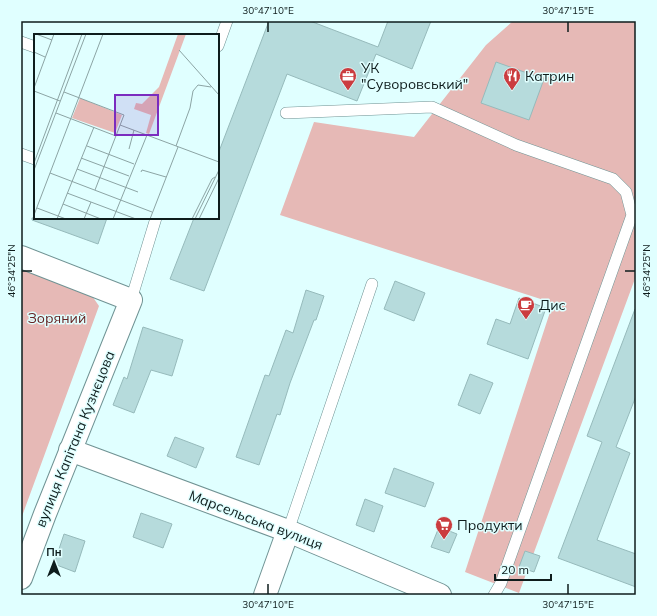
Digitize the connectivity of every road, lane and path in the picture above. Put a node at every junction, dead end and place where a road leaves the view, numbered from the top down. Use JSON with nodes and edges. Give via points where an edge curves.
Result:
{"nodes":[{"id":1,"x":227,"y":21,"type":"edge"},
{"id":2,"x":21,"y":42,"type":"edge"},
{"id":3,"x":219,"y":43,"type":"edge"},
{"id":4,"x":34,"y":47,"type":"edge"},
{"id":5,"x":286,"y":113,"type":"dead end"},
{"id":6,"x":21,"y":154,"type":"edge"},
{"id":7,"x":34,"y":160,"type":"edge"},
{"id":8,"x":156,"y":219,"type":"edge"},
{"id":9,"x":21,"y":257,"type":"edge"},
{"id":10,"x":372,"y":284,"type":"dead end"},
{"id":11,"x":130,"y":300,"type":"junction"},
{"id":12,"x":70,"y":450,"type":"junction"},
{"id":13,"x":288,"y":531,"type":"junction"},
{"id":14,"x":21,"y":578,"type":"edge"},
{"id":15,"x":265,"y":595,"type":"edge"},
{"id":16,"x":440,"y":595,"type":"edge"},
{"id":17,"x":494,"y":595,"type":"edge"}],
"edges":[{"from":1,"to":3,"type":"lane"},
{"from":2,"to":4,"type":"lane"},
{"from":5,"to":17,"type":"lane","via":[[432,107],[516,145],[613,179],[626,192],[632,215],[501,583]]},
{"from":6,"to":7,"type":"lane"},
{"from":8,"to":11,"type":"lane"},
{"from":9,"to":11,"type":"street"},
{"from":10,"to":13,"type":"lane"},
{"from":11,"to":12,"type":"street","name":"вулиця Капітана Кузнєцова"},
{"from":12,"to":13,"type":"street","name":"Марсельська вулиця"},
{"from":12,"to":14,"type":"street","name":"вулиця Капітана Кузнєцова"},
{"from":13,"to":15,"type":"street"},
{"from":13,"to":16,"type":"street","name":"Марсельська вулиця"}]}
